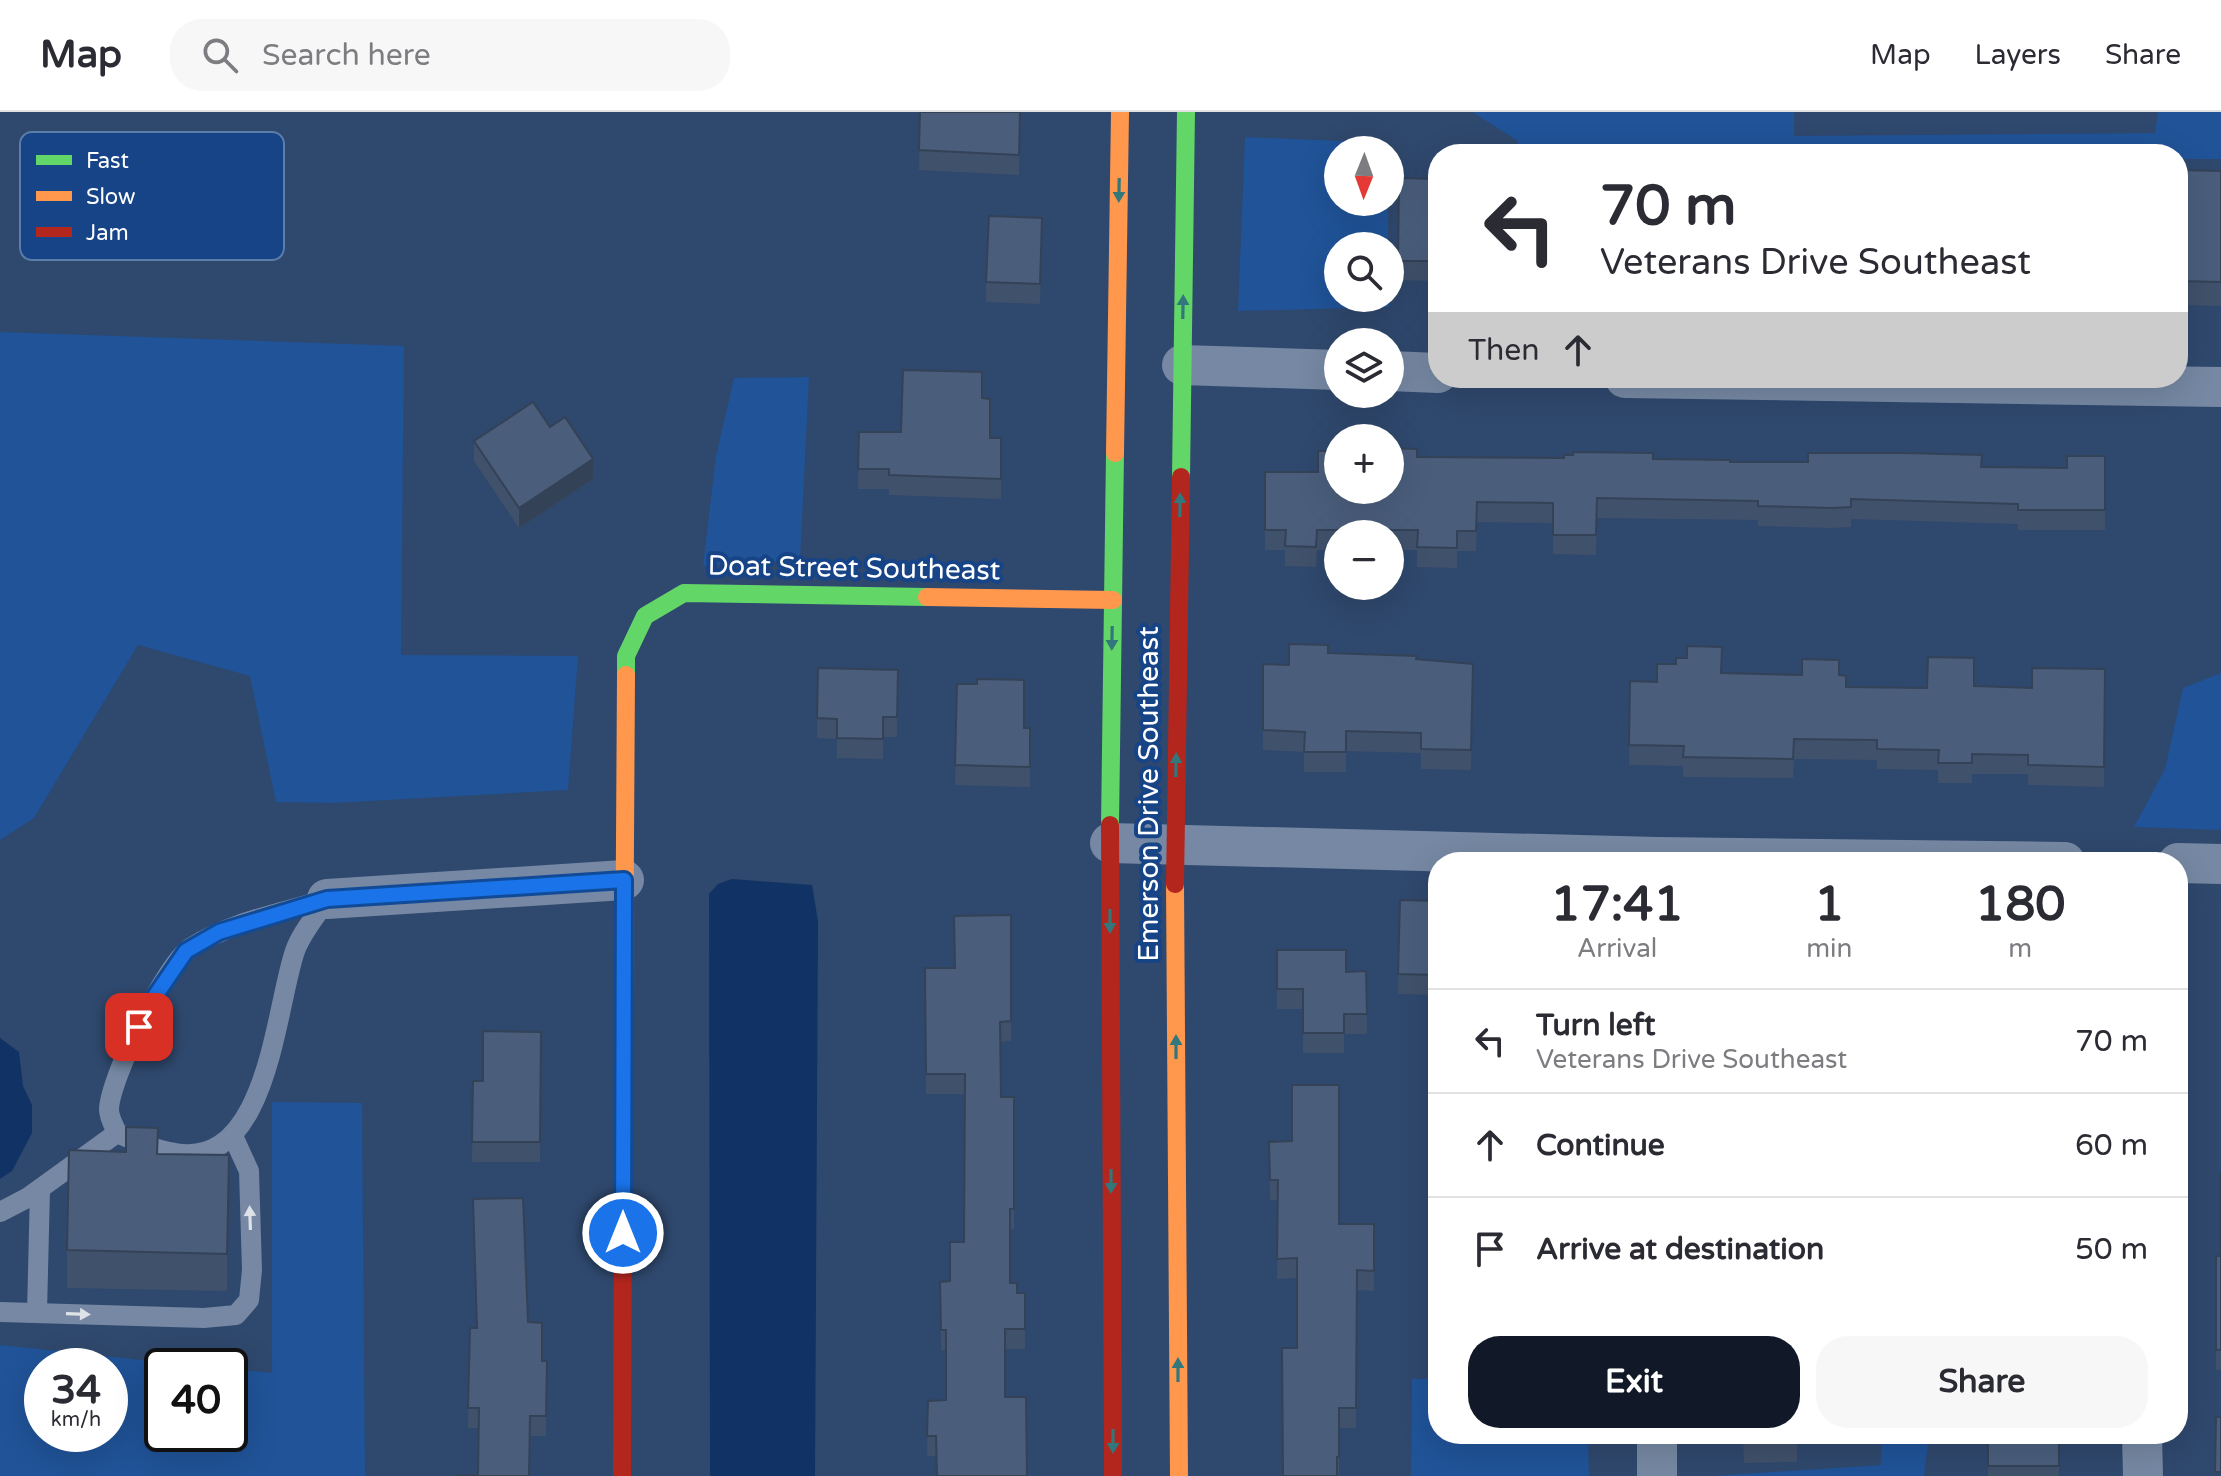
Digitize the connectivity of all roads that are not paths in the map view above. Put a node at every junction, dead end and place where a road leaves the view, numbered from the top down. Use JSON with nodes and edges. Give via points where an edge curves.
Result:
{"nodes":[{"id":1,"x":1120,"y":112,"type":"edge"},
{"id":2,"x":1186,"y":112,"type":"edge"},
{"id":3,"x":1182,"y":365,"type":"junction"},
{"id":4,"x":1324,"y":370,"type":"edge"},
{"id":5,"x":1404,"y":372,"type":"edge"},
{"id":6,"x":1428,"y":373,"type":"edge"},
{"id":7,"x":2188,"y":387,"type":"edge"},
{"id":8,"x":2221,"y":387,"type":"edge"},
{"id":9,"x":1113,"y":600,"type":"junction"},
{"id":10,"x":1110,"y":843,"type":"junction"},
{"id":11,"x":1175,"y":843,"type":"junction"},
{"id":12,"x":1430,"y":852,"type":"edge"},
{"id":13,"x":2188,"y":863,"type":"edge"},
{"id":14,"x":2221,"y":864,"type":"edge"},
{"id":15,"x":624,"y":880,"type":"junction"},
{"id":16,"x":327,"y":899,"type":"junction"},
{"id":17,"x":117,"y":1133,"type":"junction"},
{"id":18,"x":233,"y":1136,"type":"junction"},
{"id":19,"x":40,"y":1189,"type":"junction"},
{"id":20,"x":0,"y":1212,"type":"edge"},
{"id":21,"x":0,"y":1312,"type":"edge"},
{"id":22,"x":37,"y":1313,"type":"junction"},
{"id":23,"x":1657,"y":1444,"type":"edge"},
{"id":24,"x":2142,"y":1444,"type":"edge"},
{"id":25,"x":622,"y":1476,"type":"edge"},
{"id":26,"x":1113,"y":1476,"type":"edge"},
{"id":27,"x":1179,"y":1476,"type":"edge"},
{"id":28,"x":1657,"y":1476,"type":"edge"},
{"id":29,"x":2143,"y":1476,"type":"edge"}],
"edges":[{"from":1,"to":9,"type":"street","name":"Emerson Drive Southeast","one_way":true},
{"from":3,"to":2,"type":"street","name":"Emerson Drive Southeast","one_way":true},
{"from":3,"to":4,"type":"street"},
{"from":11,"to":3,"type":"street","name":"Emerson Drive Southeast","one_way":true},
{"from":5,"to":6,"type":"street"},
{"from":7,"to":8,"type":"street"},
{"from":9,"to":10,"type":"street","name":"Emerson Drive Southeast","one_way":true},
{"from":9,"to":15,"type":"street","name":"Doat Street Southeast","via":[[684,593],[645,616],[626,656]]},
{"from":10,"to":11,"type":"street"},
{"from":10,"to":26,"type":"street","name":"Emerson Drive Southeast","one_way":true},
{"from":11,"to":12,"type":"street"},
{"from":27,"to":11,"type":"street","name":"Emerson Drive Southeast","one_way":true},
{"from":13,"to":14,"type":"street"},
{"from":15,"to":16,"type":"street"},
{"from":15,"to":25,"type":"street"},
{"from":16,"to":17,"type":"lane","via":[[219,932],[186,951],[151,1002],[116,1077],[108,1112]]},
{"from":16,"to":18,"type":"lane","via":[[296,948],[269,1066]]},
{"from":17,"to":18,"type":"lane","via":[[177,1154],[207,1152]]},
{"from":17,"to":19,"type":"lane"},
{"from":22,"to":18,"type":"lane","one_way":true,"via":[[236,1315],[249,1300],[252,1270],[249,1171]]},
{"from":19,"to":20,"type":"lane"},
{"from":19,"to":22,"type":"lane"},
{"from":21,"to":22,"type":"lane"},
{"from":23,"to":28,"type":"street"},
{"from":24,"to":29,"type":"street"}]}
